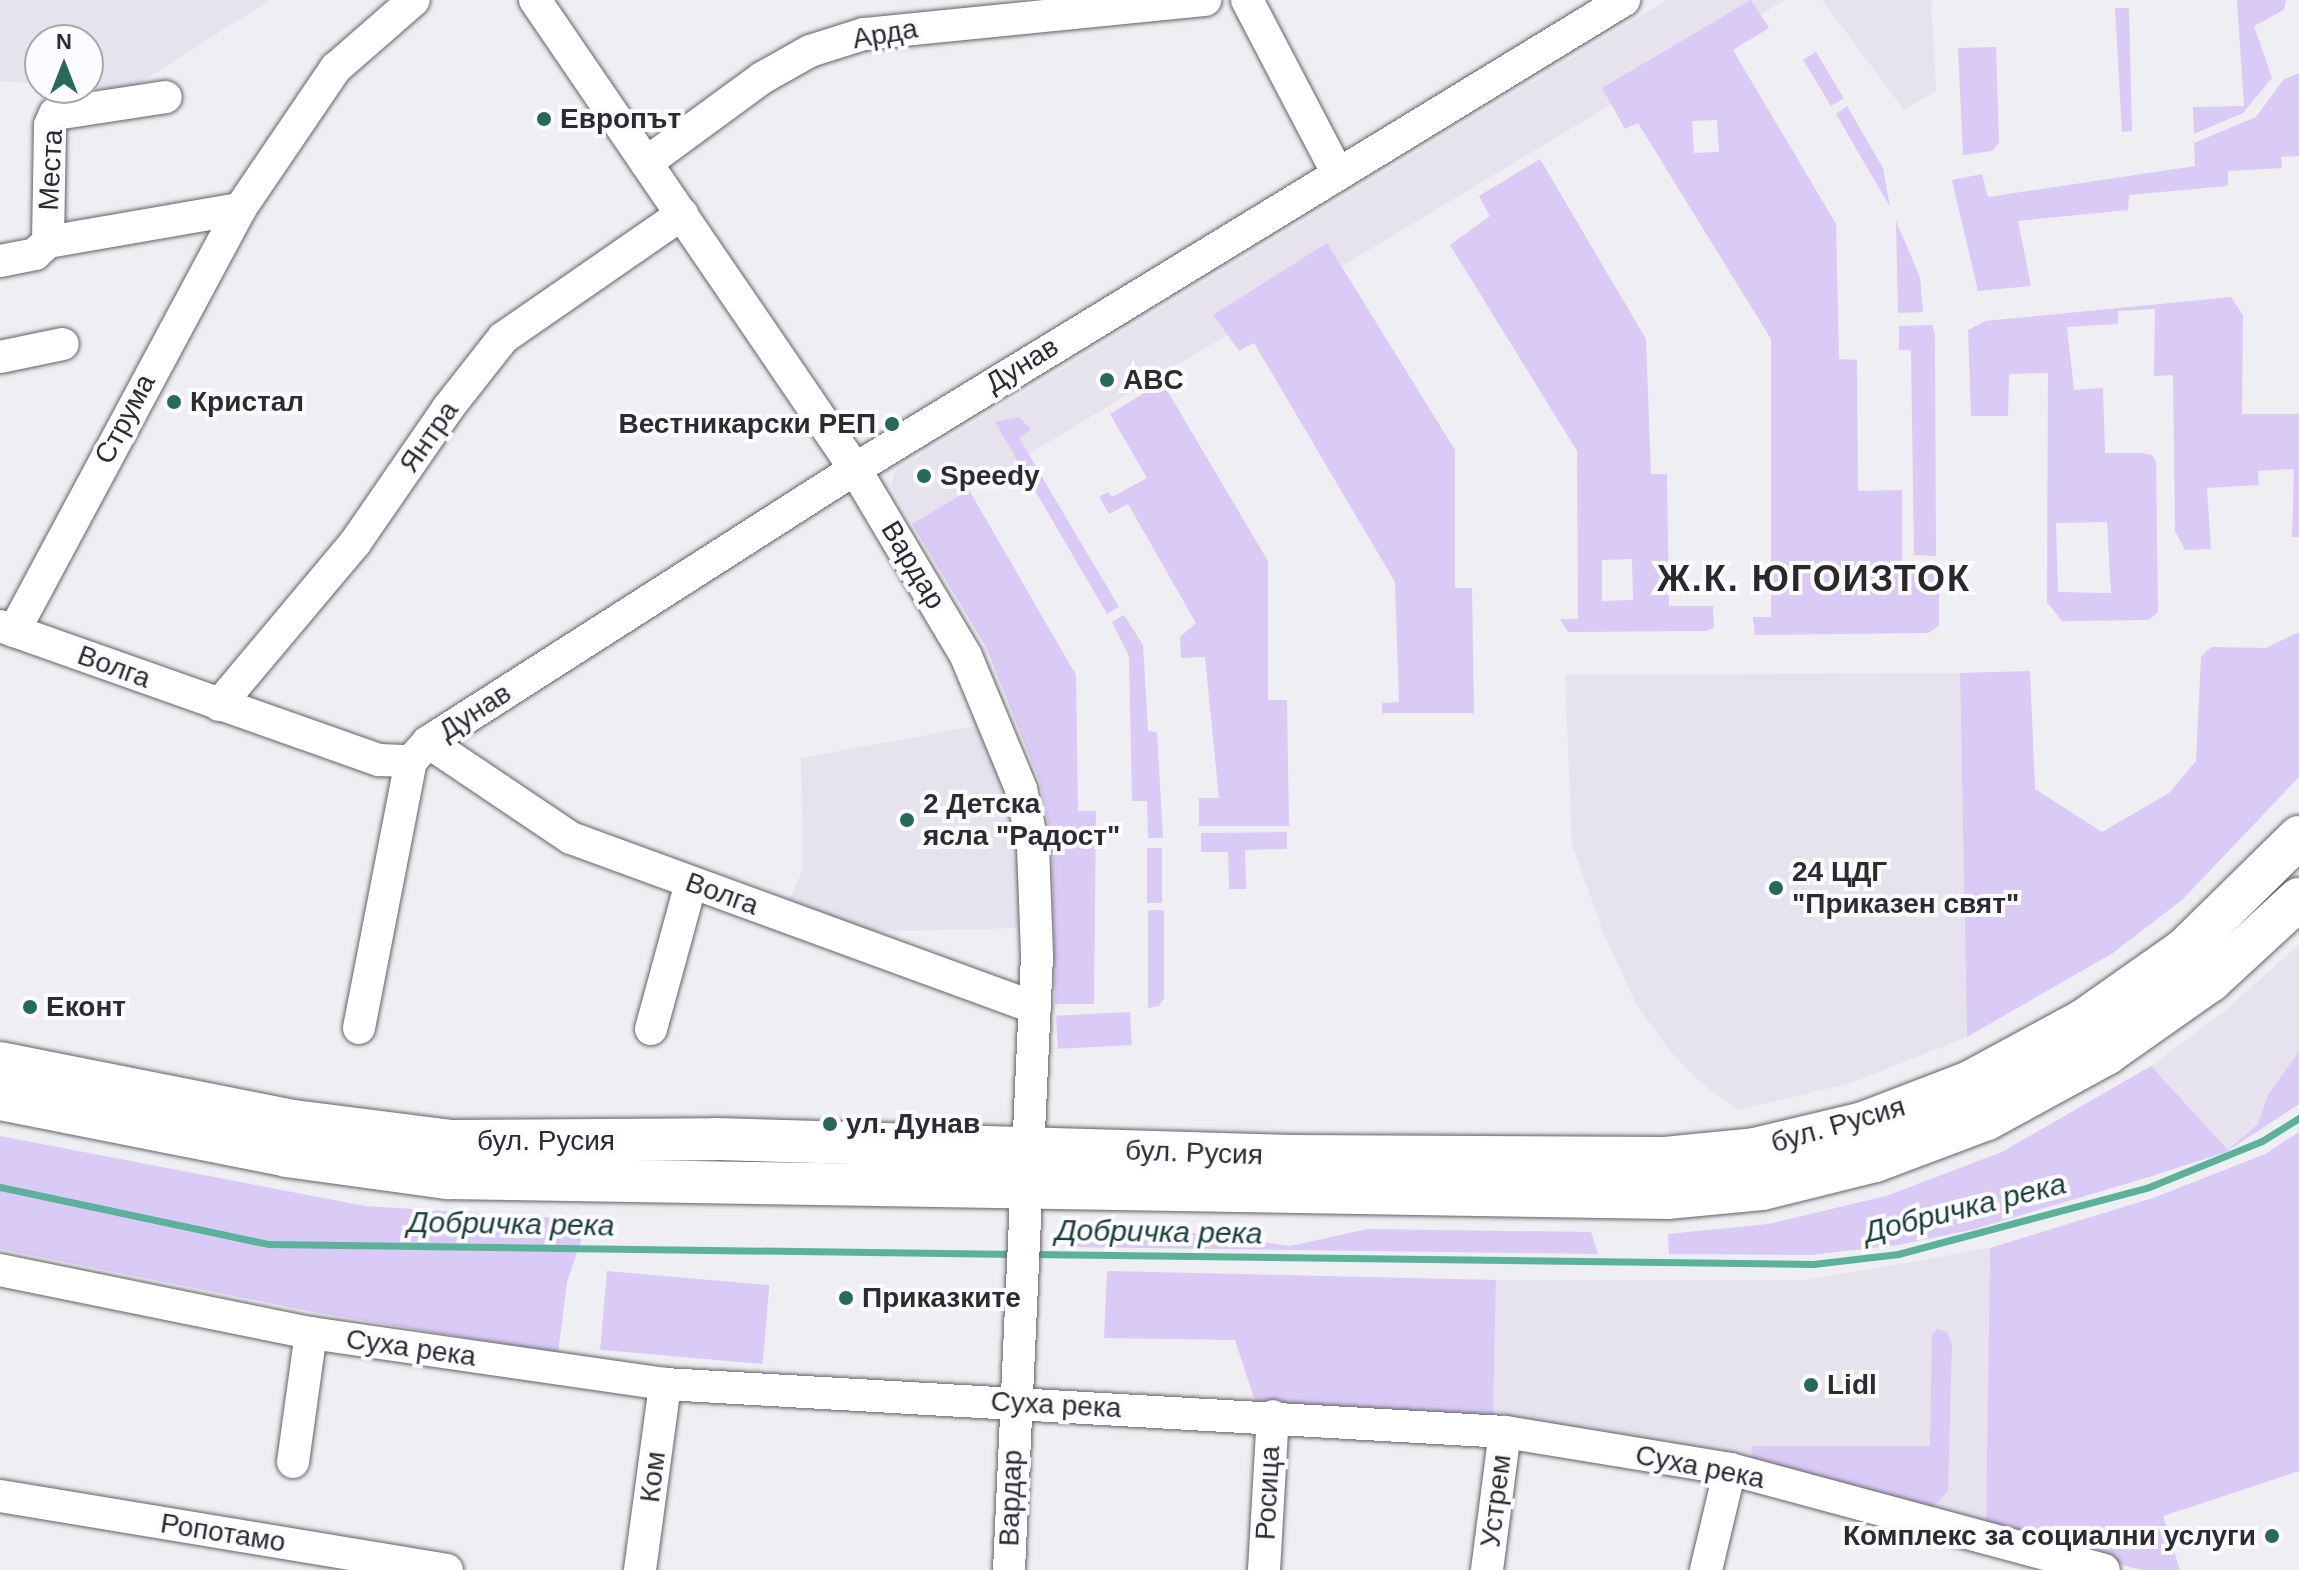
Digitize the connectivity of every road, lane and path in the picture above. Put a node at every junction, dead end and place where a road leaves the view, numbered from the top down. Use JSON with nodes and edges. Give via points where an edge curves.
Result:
{"nodes":[{"id":1,"x":414,"y":0,"type":"edge"},
{"id":2,"x":535,"y":0,"type":"edge"},
{"id":3,"x":1205,"y":0,"type":"edge"},
{"id":4,"x":1247,"y":0,"type":"edge"},
{"id":5,"x":1624,"y":0,"type":"edge"},
{"id":6,"x":166,"y":97,"type":"dead end"},
{"id":7,"x":646,"y":163,"type":"junction"},
{"id":8,"x":1337,"y":172,"type":"junction"},
{"id":9,"x":240,"y":209,"type":"junction"},
{"id":10,"x":682,"y":214,"type":"junction"},
{"id":11,"x":48,"y":242,"type":"junction"},
{"id":12,"x":0,"y":261,"type":"edge"},
{"id":13,"x":63,"y":344,"type":"dead end"},
{"id":14,"x":0,"y":357,"type":"edge"},
{"id":15,"x":855,"y":469,"type":"junction"},
{"id":16,"x":7,"y":629,"type":"edge"},
{"id":17,"x":219,"y":705,"type":"junction"},
{"id":18,"x":420,"y":752,"type":"junction"},
{"id":19,"x":2299,"y":837,"type":"edge"},
{"id":20,"x":691,"y":883,"type":"junction"},
{"id":21,"x":2299,"y":899,"type":"edge"},
{"id":22,"x":1035,"y":1008,"type":"junction"},
{"id":23,"x":359,"y":1028,"type":"dead end"},
{"id":24,"x":651,"y":1029,"type":"dead end"},
{"id":25,"x":0,"y":1063,"type":"edge"},
{"id":26,"x":0,"y":1099,"type":"edge"},
{"id":27,"x":1026,"y":1184,"type":"junction"},
{"id":28,"x":0,"y":1270,"type":"edge"},
{"id":29,"x":311,"y":1333,"type":"junction"},
{"id":30,"x":665,"y":1384,"type":"junction"},
{"id":31,"x":1014,"y":1403,"type":"junction"},
{"id":32,"x":1273,"y":1416,"type":"junction"},
{"id":33,"x":1505,"y":1432,"type":"junction"},
{"id":34,"x":293,"y":1462,"type":"dead end"},
{"id":35,"x":1730,"y":1469,"type":"junction"},
{"id":36,"x":0,"y":1496,"type":"edge"},
{"id":37,"x":2011,"y":1559,"type":"edge"},
{"id":38,"x":447,"y":1570,"type":"edge"},
{"id":39,"x":640,"y":1570,"type":"edge"},
{"id":40,"x":1009,"y":1570,"type":"edge"},
{"id":41,"x":1264,"y":1570,"type":"edge"},
{"id":42,"x":1487,"y":1570,"type":"edge"},
{"id":43,"x":1706,"y":1570,"type":"edge"},
{"id":44,"x":2104,"y":1570,"type":"edge"}],
"edges":[{"from":1,"to":9,"type":"street","name":"Струма","via":[[336,68]]},
{"from":2,"to":7,"type":"street","name":"Вардар"},
{"from":3,"to":7,"type":"street","name":"Арда","via":[[864,34],[810,51],[762,78]]},
{"from":4,"to":8,"type":"street"},
{"from":5,"to":8,"type":"street","name":"Дунав"},
{"from":6,"to":11,"type":"street","name":"Места","via":[[55,114],[50,125]]},
{"from":7,"to":10,"type":"street","name":"Вардар"},
{"from":8,"to":15,"type":"street","name":"Дунав"},
{"from":9,"to":11,"type":"street"},
{"from":9,"to":16,"type":"street","name":"Струма"},
{"from":10,"to":15,"type":"street","name":"Вардар"},
{"from":10,"to":17,"type":"street","name":"Янтра","via":[[503,338],[355,543]]},
{"from":11,"to":12,"type":"street","via":[[35,254]]},
{"from":13,"to":14,"type":"street"},
{"from":15,"to":18,"type":"street","name":"Дунав"},
{"from":15,"to":22,"type":"street","name":"Вардар","via":[[966,656],[1021,789],[1036,899]]},
{"from":16,"to":17,"type":"street","name":"Волга"},
{"from":17,"to":18,"type":"street","name":"Волга","via":[[379,760]]},
{"from":18,"to":20,"type":"street","name":"Волга","via":[[571,838]]},
{"from":18,"to":23,"type":"street"},
{"from":19,"to":27,"type":"main road","name":"бул. Русия","via":[[2185,949],[2084,1020],[1970,1082],[1863,1123],[1755,1149],[1665,1158]]},
{"from":20,"to":22,"type":"street","name":"Волга"},
{"from":20,"to":24,"type":"street"},
{"from":21,"to":27,"type":"main road","name":"бул. Русия","via":[[2210,981],[2079,1069],[1987,1119],[1875,1161],[1762,1189],[1626,1198]]},
{"from":22,"to":27,"type":"street","name":"Вардар"},
{"from":25,"to":27,"type":"main road","name":"бул. Русия","via":[[294,1121],[450,1141],[716,1139]]},
{"from":26,"to":27,"type":"main road","name":"бул. Русия","via":[[287,1156],[448,1178]]},
{"from":27,"to":31,"type":"street","name":"Вардар"},
{"from":28,"to":29,"type":"street","name":"Суха река"},
{"from":29,"to":30,"type":"street","name":"Суха река"},
{"from":29,"to":34,"type":"street"},
{"from":30,"to":31,"type":"street","name":"Суха река"},
{"from":30,"to":39,"type":"street","name":"Ком"},
{"from":31,"to":32,"type":"street","name":"Суха река"},
{"from":31,"to":40,"type":"street","name":"Вардар"},
{"from":32,"to":33,"type":"street","name":"Суха река"},
{"from":32,"to":41,"type":"street","name":"Росица"},
{"from":33,"to":35,"type":"street","name":"Суха река"},
{"from":33,"to":42,"type":"street","name":"Устрем"},
{"from":35,"to":37,"type":"street","name":"Суха река"},
{"from":35,"to":43,"type":"street"},
{"from":36,"to":38,"type":"street","name":"Ропотамо"},
{"from":37,"to":44,"type":"street","name":"Суха река","via":[[2045,1551]]}]}
